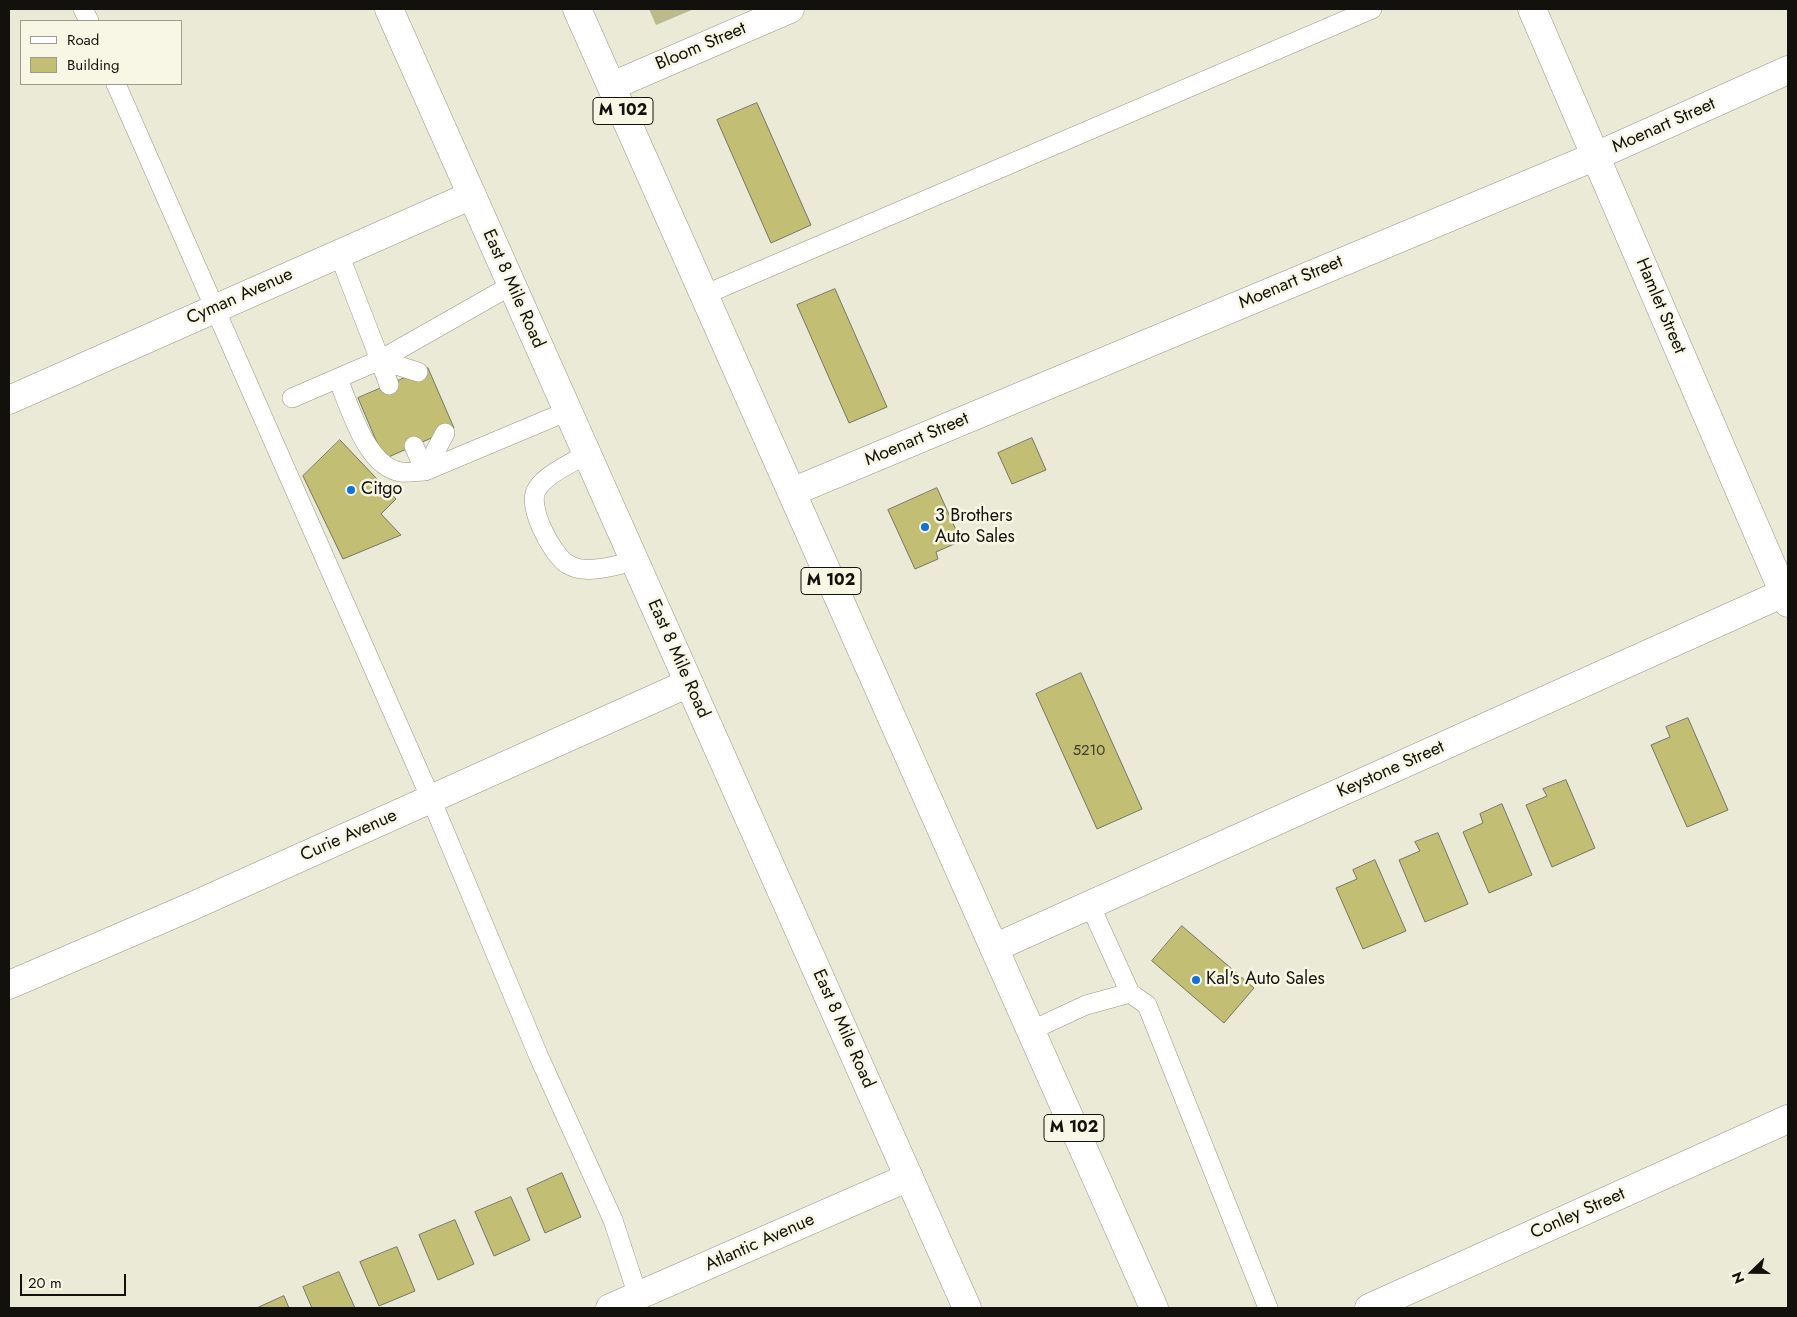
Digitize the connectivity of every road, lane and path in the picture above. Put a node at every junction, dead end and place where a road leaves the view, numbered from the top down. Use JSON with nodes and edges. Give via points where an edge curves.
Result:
{"nodes":[{"id":1,"x":389,"y":9,"type":"edge"},
{"id":2,"x":577,"y":9,"type":"edge"},
{"id":3,"x":790,"y":9,"type":"edge"},
{"id":4,"x":1372,"y":9,"type":"edge"},
{"id":5,"x":1532,"y":9,"type":"edge"},
{"id":6,"x":1788,"y":70,"type":"edge"},
{"id":7,"x":116,"y":85,"type":"edge"},
{"id":8,"x":612,"y":86,"type":"junction"},
{"id":9,"x":1596,"y":156,"type":"junction"},
{"id":10,"x":472,"y":194,"type":"junction"},
{"id":11,"x":339,"y":254,"type":"junction"},
{"id":12,"x":512,"y":285,"type":"junction"},
{"id":13,"x":704,"y":295,"type":"junction"},
{"id":14,"x":216,"y":308,"type":"junction"},
{"id":15,"x":380,"y":360,"type":"junction"},
{"id":16,"x":418,"y":372,"type":"dead end"},
{"id":17,"x":338,"y":379,"type":"junction"},
{"id":18,"x":389,"y":385,"type":"dead end"},
{"id":19,"x":292,"y":398,"type":"dead end"},
{"id":20,"x":9,"y":400,"type":"edge"},
{"id":21,"x":568,"y":412,"type":"junction"},
{"id":22,"x":445,"y":432,"type":"dead end"},
{"id":23,"x":414,"y":446,"type":"dead end"},
{"id":24,"x":587,"y":454,"type":"junction"},
{"id":25,"x":425,"y":471,"type":"junction"},
{"id":26,"x":792,"y":492,"type":"junction"},
{"id":27,"x":635,"y":561,"type":"junction"},
{"id":28,"x":1787,"y":595,"type":"edge"},
{"id":29,"x":689,"y":684,"type":"junction"},
{"id":30,"x":431,"y":799,"type":"junction"},
{"id":31,"x":1090,"y":905,"type":"junction"},
{"id":32,"x":994,"y":948,"type":"junction"},
{"id":33,"x":9,"y":986,"type":"edge"},
{"id":34,"x":1130,"y":993,"type":"junction"},
{"id":35,"x":1030,"y":1031,"type":"junction"},
{"id":36,"x":1788,"y":1119,"type":"edge"},
{"id":37,"x":909,"y":1177,"type":"junction"},
{"id":38,"x":638,"y":1296,"type":"junction"},
{"id":39,"x":610,"y":1308,"type":"edge"},
{"id":40,"x":967,"y":1308,"type":"edge"},
{"id":41,"x":1154,"y":1308,"type":"edge"},
{"id":42,"x":1268,"y":1308,"type":"edge"},
{"id":43,"x":1368,"y":1308,"type":"edge"}],
"edges":[{"from":1,"to":10,"type":"main road","name":"East 8 Mile Road"},
{"from":2,"to":8,"type":"main road","number":"M 102"},
{"from":3,"to":8,"type":"main road","name":"Bloom Street"},
{"from":4,"to":13,"type":"lane"},
{"from":5,"to":9,"type":"main road","name":"Hamlet Street"},
{"from":6,"to":9,"type":"main road","name":"Moenart Street"},
{"from":7,"to":14,"type":"lane"},
{"from":8,"to":13,"type":"main road","number":"M 102"},
{"from":9,"to":26,"type":"main road","name":"Moenart Street"},
{"from":9,"to":28,"type":"main road","name":"Hamlet Street"},
{"from":10,"to":11,"type":"main road","name":"Cyman Avenue"},
{"from":10,"to":12,"type":"main road","name":"East 8 Mile Road"},
{"from":11,"to":14,"type":"main road","name":"Cyman Avenue"},
{"from":11,"to":15,"type":"lane"},
{"from":12,"to":15,"type":"lane"},
{"from":12,"to":21,"type":"main road","name":"East 8 Mile Road"},
{"from":13,"to":26,"type":"main road","number":"M 102"},
{"from":14,"to":20,"type":"main road","name":"Cyman Avenue"},
{"from":14,"to":30,"type":"lane"},
{"from":15,"to":16,"type":"lane"},
{"from":15,"to":17,"type":"lane"},
{"from":15,"to":18,"type":"lane"},
{"from":17,"to":19,"type":"lane"},
{"from":17,"to":25,"type":"lane","via":[[367,447],[377,458],[400,472]]},
{"from":21,"to":24,"type":"main road","name":"East 8 Mile Road"},
{"from":21,"to":25,"type":"lane"},
{"from":22,"to":25,"type":"lane"},
{"from":23,"to":25,"type":"lane"},
{"from":24,"to":27,"type":"main road","name":"East 8 Mile Road"},
{"from":24,"to":27,"type":"lane","via":[[546,479],[536,490],[534,500],[543,531],[566,564],[580,569],[600,569]]},
{"from":26,"to":32,"type":"main road","number":"M 102"},
{"from":27,"to":29,"type":"main road","name":"East 8 Mile Road"},
{"from":28,"to":31,"type":"main road","name":"Keystone Street"},
{"from":29,"to":30,"type":"main road","name":"Curie Avenue"},
{"from":29,"to":37,"type":"main road","name":"East 8 Mile Road"},
{"from":30,"to":33,"type":"main road","name":"Curie Avenue"},
{"from":30,"to":38,"type":"lane","via":[[539,1057],[613,1220]]},
{"from":31,"to":32,"type":"main road","name":"Keystone Street"},
{"from":31,"to":34,"type":"lane"},
{"from":32,"to":35,"type":"main road","number":"M 102"},
{"from":34,"to":35,"type":"lane","via":[[1086,1005]]},
{"from":34,"to":42,"type":"lane","via":[[1147,1005]]},
{"from":35,"to":41,"type":"main road","number":"M 102"},
{"from":36,"to":43,"type":"main road","name":"Conley Street"},
{"from":37,"to":38,"type":"main road","name":"Atlantic Avenue"},
{"from":37,"to":40,"type":"main road","name":"East 8 Mile Road"},
{"from":38,"to":39,"type":"main road","name":"Atlantic Avenue"}]}
